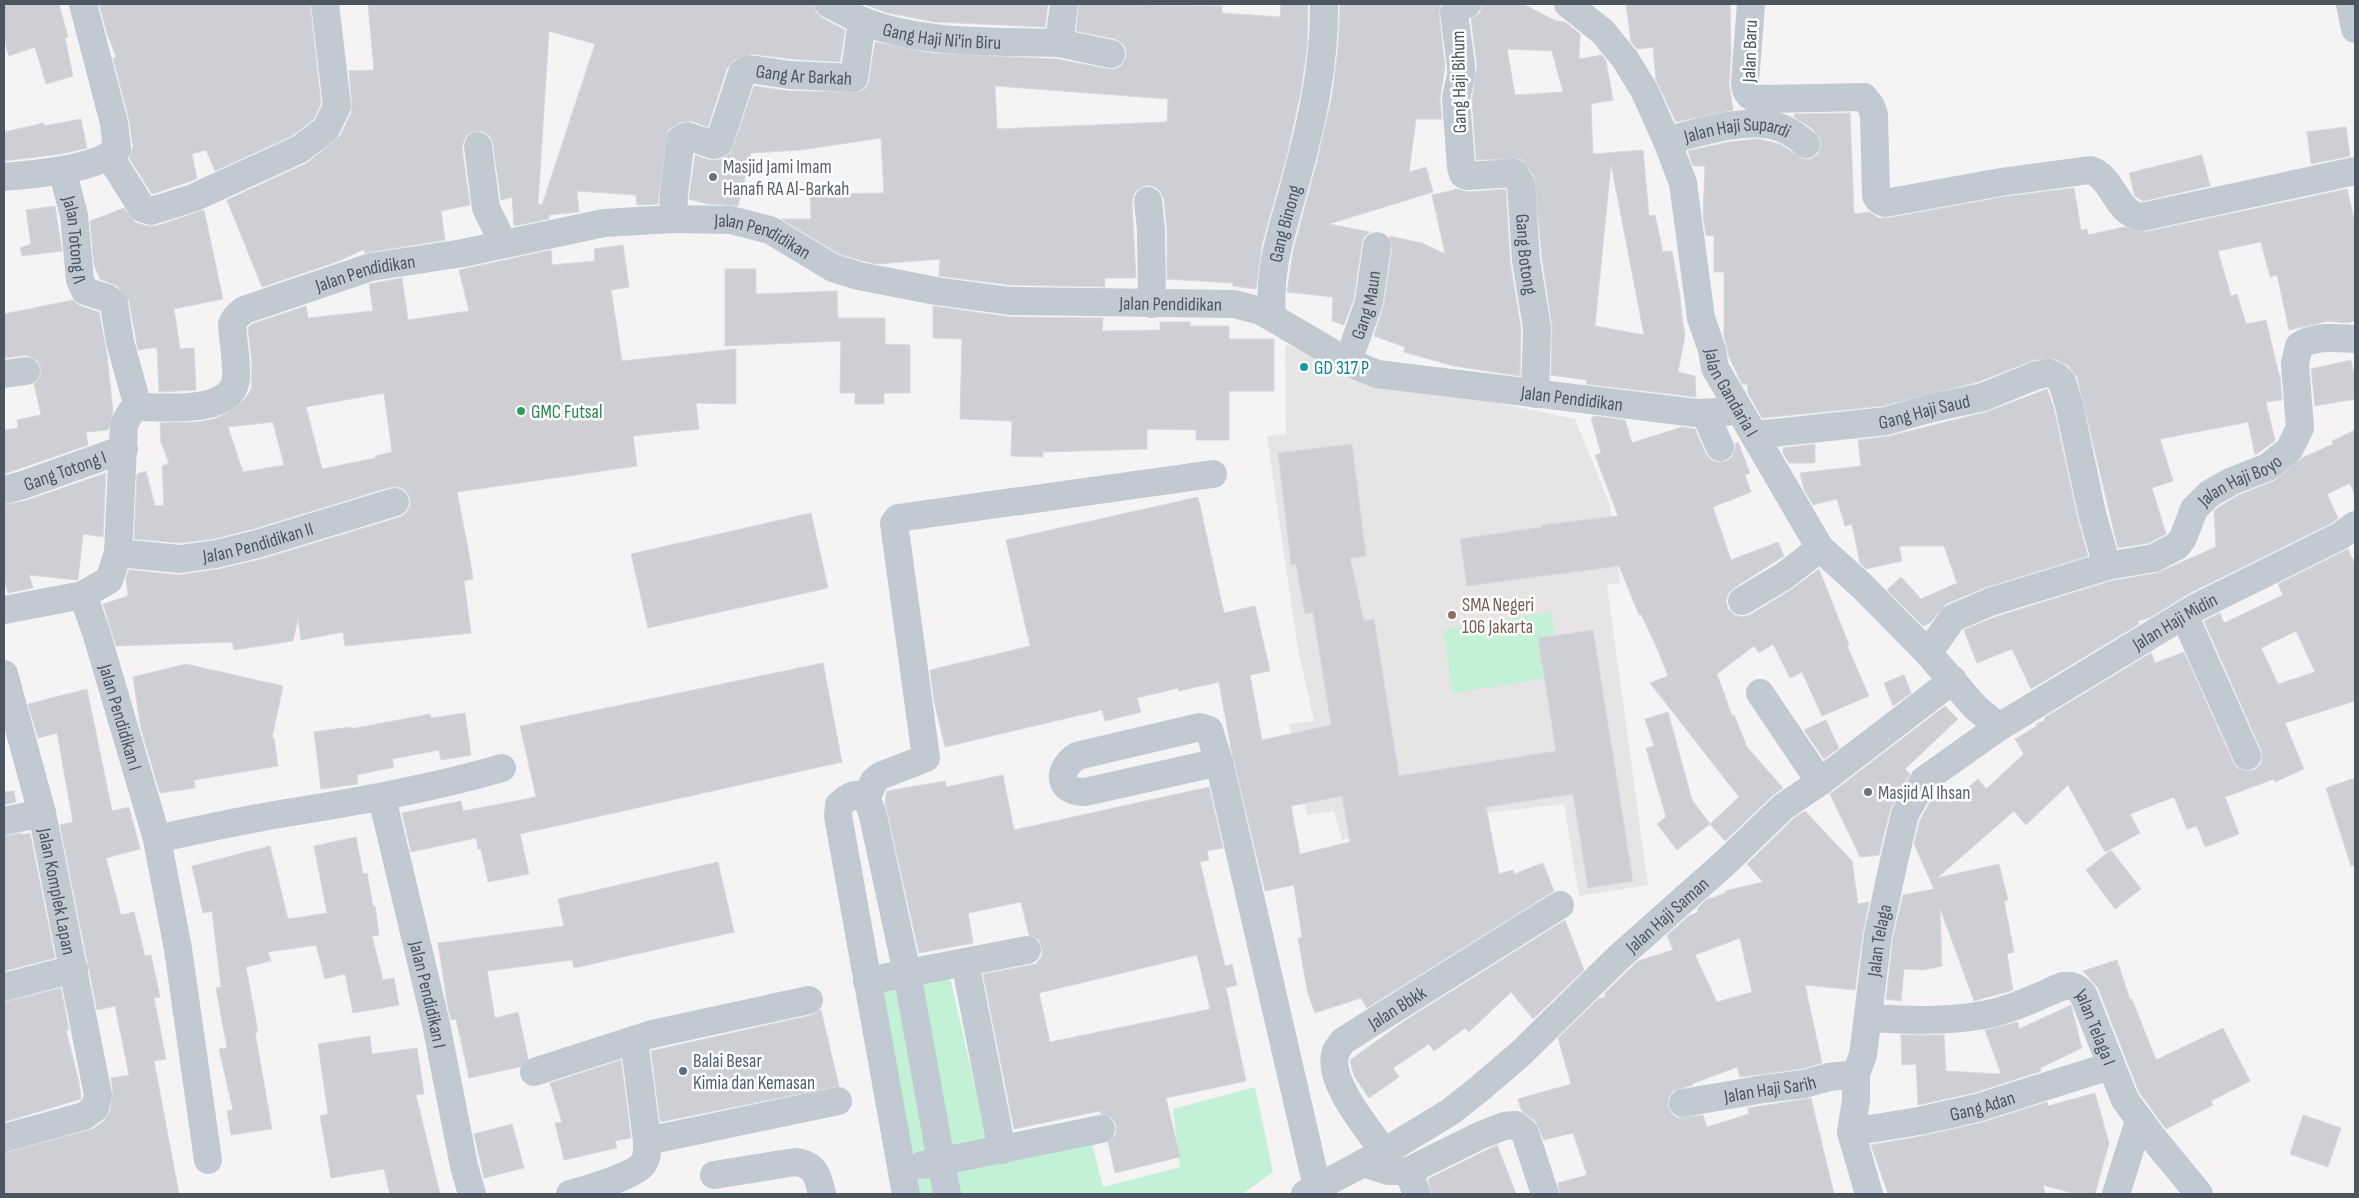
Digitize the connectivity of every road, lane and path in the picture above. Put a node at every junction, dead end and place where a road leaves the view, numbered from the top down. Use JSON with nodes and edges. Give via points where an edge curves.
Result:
{"nodes":[{"id":1,"x":83,"y":4,"type":"edge"},
{"id":2,"x":325,"y":4,"type":"edge"},
{"id":3,"x":830,"y":4,"type":"edge"},
{"id":4,"x":1064,"y":4,"type":"edge"},
{"id":5,"x":1324,"y":4,"type":"edge"},
{"id":6,"x":1468,"y":4,"type":"edge"},
{"id":7,"x":1568,"y":4,"type":"edge"},
{"id":8,"x":1751,"y":4,"type":"edge"},
{"id":9,"x":2350,"y":4,"type":"edge"},
{"id":10,"x":862,"y":21,"type":"junction"},
{"id":11,"x":2355,"y":29,"type":"edge"},
{"id":12,"x":1059,"y":43,"type":"junction"},
{"id":13,"x":1111,"y":54,"type":"dead end"},
{"id":14,"x":1667,"y":141,"type":"junction"},
{"id":15,"x":1806,"y":144,"type":"dead end"},
{"id":16,"x":478,"y":146,"type":"dead end"},
{"id":17,"x":110,"y":157,"type":"junction"},
{"id":18,"x":1461,"y":168,"type":"joint"},
{"id":19,"x":62,"y":170,"type":"junction"},
{"id":20,"x":2355,"y":171,"type":"edge"},
{"id":21,"x":4,"y":177,"type":"edge"},
{"id":22,"x":1148,"y":201,"type":"dead end"},
{"id":23,"x":673,"y":219,"type":"junction"},
{"id":24,"x":503,"y":243,"type":"junction"},
{"id":25,"x":1377,"y":246,"type":"dead end"},
{"id":26,"x":1152,"y":304,"type":"junction"},
{"id":27,"x":1272,"y":317,"type":"junction"},
{"id":28,"x":2355,"y":339,"type":"edge"},
{"id":29,"x":1348,"y":362,"type":"junction"},
{"id":30,"x":1535,"y":394,"type":"junction"},
{"id":31,"x":138,"y":407,"type":"junction"},
{"id":32,"x":1739,"y":412,"type":"junction"},
{"id":33,"x":1705,"y":413,"type":"junction"},
{"id":34,"x":1754,"y":435,"type":"junction"},
{"id":35,"x":1720,"y":447,"type":"dead end"},
{"id":36,"x":124,"y":449,"type":"junction"},
{"id":37,"x":1213,"y":474,"type":"dead end"},
{"id":38,"x":4,"y":490,"type":"edge"},
{"id":39,"x":395,"y":502,"type":"dead end"},
{"id":40,"x":2355,"y":525,"type":"edge"},
{"id":41,"x":1820,"y":548,"type":"junction"},
{"id":42,"x":118,"y":553,"type":"junction"},
{"id":43,"x":2107,"y":566,"type":"junction"},
{"id":44,"x":83,"y":595,"type":"junction"},
{"id":45,"x":1742,"y":601,"type":"dead end"},
{"id":46,"x":4,"y":610,"type":"edge"},
{"id":47,"x":2184,"y":615,"type":"junction"},
{"id":48,"x":1928,"y":653,"type":"junction"},
{"id":49,"x":4,"y":674,"type":"edge"},
{"id":50,"x":1953,"y":680,"type":"junction"},
{"id":51,"x":1760,"y":693,"type":"dead end"},
{"id":52,"x":1999,"y":727,"type":"junction"},
{"id":53,"x":2247,"y":756,"type":"dead end"},
{"id":54,"x":1219,"y":762,"type":"junction"},
{"id":55,"x":502,"y":768,"type":"dead end"},
{"id":56,"x":1820,"y":782,"type":"junction"},
{"id":57,"x":382,"y":798,"type":"junction"},
{"id":58,"x":866,"y":799,"type":"junction"},
{"id":59,"x":42,"y":813,"type":"junction"},
{"id":60,"x":4,"y":821,"type":"edge"},
{"id":61,"x":157,"y":839,"type":"junction"},
{"id":62,"x":1560,"y":905,"type":"dead end"},
{"id":63,"x":1027,"y":950,"type":"dead end"},
{"id":64,"x":965,"y":962,"type":"junction"},
{"id":65,"x":74,"y":969,"type":"junction"},
{"id":66,"x":907,"y":973,"type":"junction"},
{"id":67,"x":867,"y":981,"type":"junction"},
{"id":68,"x":4,"y":987,"type":"edge"},
{"id":69,"x":809,"y":1000,"type":"dead end"},
{"id":70,"x":1868,"y":1018,"type":"junction"},
{"id":71,"x":634,"y":1040,"type":"junction"},
{"id":72,"x":2110,"y":1066,"type":"junction"},
{"id":73,"x":534,"y":1072,"type":"dead end"},
{"id":74,"x":1856,"y":1074,"type":"junction"},
{"id":75,"x":838,"y":1101,"type":"dead end"},
{"id":76,"x":1682,"y":1103,"type":"dead end"},
{"id":77,"x":2139,"y":1121,"type":"junction"},
{"id":78,"x":1101,"y":1129,"type":"dead end"},
{"id":79,"x":1851,"y":1132,"type":"junction"},
{"id":80,"x":4,"y":1138,"type":"edge"},
{"id":81,"x":647,"y":1141,"type":"junction"},
{"id":82,"x":1002,"y":1150,"type":"junction"},
{"id":83,"x":1374,"y":1158,"type":"junction"},
{"id":84,"x":208,"y":1160,"type":"dead end"},
{"id":85,"x":940,"y":1163,"type":"junction"},
{"id":86,"x":714,"y":1175,"type":"dead end"},
{"id":87,"x":904,"y":1181,"type":"edge"},
{"id":88,"x":1412,"y":1183,"type":"edge"},
{"id":89,"x":1311,"y":1190,"type":"edge"},
{"id":90,"x":472,"y":1194,"type":"edge"},
{"id":91,"x":570,"y":1194,"type":"edge"},
{"id":92,"x":822,"y":1194,"type":"edge"},
{"id":93,"x":947,"y":1194,"type":"edge"},
{"id":94,"x":1545,"y":1194,"type":"edge"},
{"id":95,"x":1869,"y":1194,"type":"edge"},
{"id":96,"x":2116,"y":1194,"type":"edge"},
{"id":97,"x":2199,"y":1194,"type":"edge"}],
"edges":[{"from":1,"to":17,"type":"street","via":[[117,139],[117,150]]},
{"from":2,"to":17,"type":"street","via":[[337,106],[326,129],[300,149],[193,198],[151,211],[142,208]]},
{"from":3,"to":10,"type":"street","name":"Gang Haji Ni'in Biru"},
{"from":4,"to":12,"type":"street"},
{"from":5,"to":27,"type":"street","name":"Gang Binong","via":[[1324,37],[1308,131],[1273,261]]},
{"from":6,"to":18,"type":"street","name":"Gang Haji Bihum","via":[[1457,8],[1454,13],[1461,65],[1456,98]]},
{"from":7,"to":14,"type":"street","name":"Jalan Gandaria I","via":[[1602,32],[1625,59],[1644,90]]},
{"from":8,"to":20,"type":"street","name":"Jalan Baru","via":[[1746,90],[1751,97],[1760,99],[1864,96],[1874,115],[1876,196],[1886,203],[2090,170],[2098,172],[2128,212],[2142,217]]},
{"from":9,"to":11,"type":"street"},
{"from":10,"to":12,"type":"street","name":"Gang Haji Ni'in Biru","via":[[928,37]]},
{"from":10,"to":23,"type":"street","name":"Gang Ar Barkah","via":[[854,78],[749,69],[742,73],[719,143],[714,145],[687,136],[681,140]]},
{"from":12,"to":13,"type":"street","name":"Gang Haji Ni'in Biru"},
{"from":14,"to":15,"type":"street","name":"Jalan Haji Supardi","via":[[1730,127],[1766,125],[1786,129]]},
{"from":14,"to":32,"type":"street","name":"Jalan Gandaria I","via":[[1683,184],[1701,318],[1715,368]]},
{"from":16,"to":24,"type":"street","via":[[486,208]]},
{"from":17,"to":19,"type":"street"},
{"from":18,"to":30,"type":"street","name":"Gang Botong","via":[[1467,176],[1514,174],[1522,184],[1526,260],[1537,328]]},
{"from":19,"to":21,"type":"street"},
{"from":19,"to":31,"type":"street","name":"Jalan Totong II","via":[[74,215],[80,280],[85,291],[107,298],[114,304],[120,342]]},
{"from":22,"to":26,"type":"street"},
{"from":23,"to":24,"type":"street","name":"Jalan Pendidikan","via":[[604,223]]},
{"from":23,"to":26,"type":"street","name":"Jalan Pendidikan","via":[[731,220],[770,230],[833,268],[936,291],[1010,301]]},
{"from":24,"to":31,"type":"street","name":"Jalan Pendidikan","via":[[463,253],[371,267],[244,310],[232,324],[236,379],[222,399],[206,406]]},
{"from":25,"to":29,"type":"street","name":"Gang Maun","via":[[1369,302]]},
{"from":26,"to":27,"type":"street","name":"Jalan Pendidikan","via":[[1234,304]]},
{"from":27,"to":29,"type":"street","name":"Jalan Pendidikan"},
{"from":28,"to":43,"type":"street","name":"Jalan Haji Boyo","via":[[2330,337],[2306,341],[2299,346],[2295,364],[2300,428],[2289,450],[2268,467],[2209,494],[2194,510],[2177,546],[2154,558]]},
{"from":29,"to":30,"type":"street","name":"Jalan Pendidikan","via":[[1377,374]]},
{"from":30,"to":33,"type":"street","name":"Jalan Pendidikan"},
{"from":31,"to":36,"type":"street","via":[[124,424]]},
{"from":32,"to":33,"type":"street","name":"Jalan Pendidikan"},
{"from":32,"to":34,"type":"street","name":"Jalan Gandaria I"},
{"from":33,"to":35,"type":"street"},
{"from":34,"to":41,"type":"street","name":"Jalan Gandaria I"},
{"from":34,"to":43,"type":"street","name":"Gang Haji Saud","via":[[1886,422],[1982,397],[2049,373],[2062,382],[2069,405]]},
{"from":36,"to":38,"type":"street","name":"Gang Totong I"},
{"from":36,"to":42,"type":"street"},
{"from":37,"to":58,"type":"street","via":[[898,518],[894,524],[926,758],[880,776],[874,781]]},
{"from":39,"to":42,"type":"street","name":"Jalan Pendidikan II","via":[[216,554],[180,559]]},
{"from":40,"to":47,"type":"street","name":"Jalan Haji Midin","via":[[2340,536]]},
{"from":41,"to":45,"type":"street","via":[[1784,576]]},
{"from":41,"to":48,"type":"street","name":"Jalan Gandaria I"},
{"from":42,"to":44,"type":"street","via":[[109,580]]},
{"from":43,"to":48,"type":"street","name":"Jalan Haji Boyo","via":[[1990,602],[1952,618]]},
{"from":44,"to":46,"type":"street"},
{"from":44,"to":61,"type":"street","name":"Jalan Pendidikan I"},
{"from":47,"to":52,"type":"street","name":"Jalan Haji Midin"},
{"from":47,"to":53,"type":"street"},
{"from":48,"to":50,"type":"street","name":"Jalan Gandaria I"},
{"from":49,"to":59,"type":"street","name":"Jalan Komplek Lapan"},
{"from":50,"to":52,"type":"street","name":"Jalan Gandaria I","via":[[1975,707]]},
{"from":50,"to":56,"type":"street","name":"Jalan Haji Saman"},
{"from":51,"to":56,"type":"street"},
{"from":52,"to":70,"type":"street","name":"Jalan Telaga","via":[[1924,780],[1905,814],[1878,935]]},
{"from":54,"to":54,"type":"street","via":[[1085,792],[1075,792],[1063,780],[1067,762],[1076,756],[1200,727],[1209,730]]},
{"from":54,"to":89,"type":"street"},
{"from":55,"to":57,"type":"street"},
{"from":56,"to":83,"type":"street","name":"Jalan Haji Saman","via":[[1783,807],[1479,1089],[1450,1112]]},
{"from":57,"to":61,"type":"street","via":[[278,814]]},
{"from":57,"to":90,"type":"street","name":"Jalan Pendidikan I","via":[[418,944]]},
{"from":58,"to":66,"type":"street","via":[[873,816]]},
{"from":58,"to":67,"type":"street","via":[[857,794],[850,796],[840,805],[838,816]]},
{"from":59,"to":60,"type":"street","name":"Jalan Komplek Lapan"},
{"from":59,"to":65,"type":"street","name":"Jalan Komplek Lapan"},
{"from":61,"to":84,"type":"street","name":"Jalan Pendidikan I","via":[[178,949]]},
{"from":62,"to":83,"type":"street","name":"Jalan Bbkk","via":[[1343,1041],[1336,1051],[1335,1062],[1342,1089]]},
{"from":63,"to":64,"type":"street"},
{"from":64,"to":66,"type":"street"},
{"from":64,"to":82,"type":"street"},
{"from":65,"to":68,"type":"street","name":"Jalan Komplek Lapan"},
{"from":65,"to":80,"type":"street","name":"Jalan Komplek Lapan","via":[[97,1103],[84,1116]]},
{"from":66,"to":67,"type":"street"},
{"from":66,"to":85,"type":"street"},
{"from":67,"to":87,"type":"street"},
{"from":69,"to":71,"type":"street"},
{"from":70,"to":72,"type":"street","name":"Jalan Telaga I","via":[[1939,1020],[1983,1015],[2072,985],[2083,994]]},
{"from":70,"to":74,"type":"street","name":"Jalan Telaga","via":[[1863,1055]]},
{"from":71,"to":73,"type":"street"},
{"from":71,"to":81,"type":"street"},
{"from":72,"to":77,"type":"street","name":"Jalan Telaga I","via":[[2125,1100]]},
{"from":72,"to":79,"type":"street","name":"Gang Adan","via":[[1977,1108]]},
{"from":74,"to":76,"type":"street","name":"Jalan Haji Sarih"},
{"from":74,"to":79,"type":"street","name":"Jalan Telaga"},
{"from":75,"to":81,"type":"street"},
{"from":77,"to":96,"type":"street"},
{"from":77,"to":97,"type":"street","name":"Jalan Telaga I"},
{"from":78,"to":82,"type":"street"},
{"from":79,"to":95,"type":"street","name":"Jalan Telaga"},
{"from":81,"to":91,"type":"street","via":[[646,1158],[641,1166],[595,1188]]},
{"from":82,"to":85,"type":"street"},
{"from":83,"to":88,"type":"street","via":[[1388,1171]]},
{"from":83,"to":89,"type":"street","name":"Jalan Haji Saman"},
{"from":85,"to":87,"type":"street"},
{"from":85,"to":93,"type":"street"},
{"from":86,"to":92,"type":"street","via":[[795,1162],[806,1164],[814,1171]]},
{"from":88,"to":94,"type":"street","via":[[1481,1135],[1504,1126],[1516,1126],[1525,1133]]}]}
